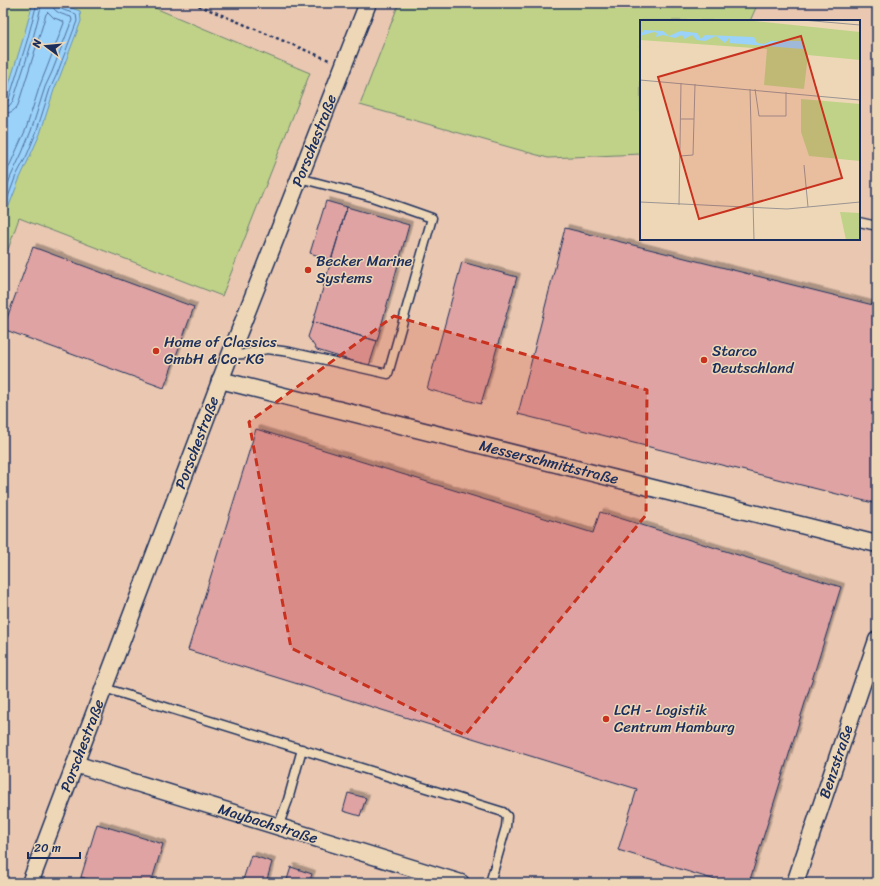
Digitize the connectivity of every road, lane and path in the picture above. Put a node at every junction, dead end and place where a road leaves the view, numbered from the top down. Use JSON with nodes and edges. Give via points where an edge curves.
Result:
{"nodes":[{"id":1,"x":193,"y":3,"type":"edge"},
{"id":2,"x":368,"y":3,"type":"edge"},
{"id":3,"x":343,"y":65,"type":"junction"},
{"id":4,"x":299,"y":178,"type":"junction"},
{"id":5,"x":860,"y":222,"type":"edge"},
{"id":6,"x":877,"y":226,"type":"edge"},
{"id":7,"x":230,"y":355,"type":"junction"},
{"id":8,"x":220,"y":380,"type":"junction"},
{"id":9,"x":877,"y":544,"type":"edge"},
{"id":10,"x":877,"y":640,"type":"edge"},
{"id":11,"x":104,"y":688,"type":"junction"},
{"id":12,"x":302,"y":749,"type":"junction"},
{"id":13,"x":75,"y":764,"type":"junction"},
{"id":14,"x":278,"y":826,"type":"junction"},
{"id":15,"x":30,"y":883,"type":"edge"},
{"id":16,"x":462,"y":883,"type":"edge"},
{"id":17,"x":490,"y":883,"type":"edge"},
{"id":18,"x":796,"y":883,"type":"edge"}],
"edges":[{"from":1,"to":3,"type":"path"},
{"from":2,"to":3,"type":"street","name":"Porschestraße"},
{"from":3,"to":4,"type":"street","name":"Porschestraße"},
{"from":4,"to":7,"type":"street","name":"Porschestraße"},
{"from":4,"to":7,"type":"lane","via":[[372,197],[432,218],[388,374],[267,349]]},
{"from":5,"to":6,"type":"lane"},
{"from":7,"to":8,"type":"street","name":"Porschestraße"},
{"from":8,"to":9,"type":"street","name":"Messerschmittstraße"},
{"from":8,"to":11,"type":"street","name":"Porschestraße"},
{"from":10,"to":18,"type":"street","name":"Benzstraße"},
{"from":11,"to":12,"type":"lane"},
{"from":11,"to":13,"type":"street","name":"Porschestraße"},
{"from":12,"to":14,"type":"lane"},
{"from":12,"to":17,"type":"lane","via":[[503,812],[507,816],[506,827]]},
{"from":13,"to":14,"type":"street","name":"Maybachstraße"},
{"from":13,"to":15,"type":"street","name":"Porschestraße"},
{"from":14,"to":16,"type":"street","name":"Maybachstraße"}]}
